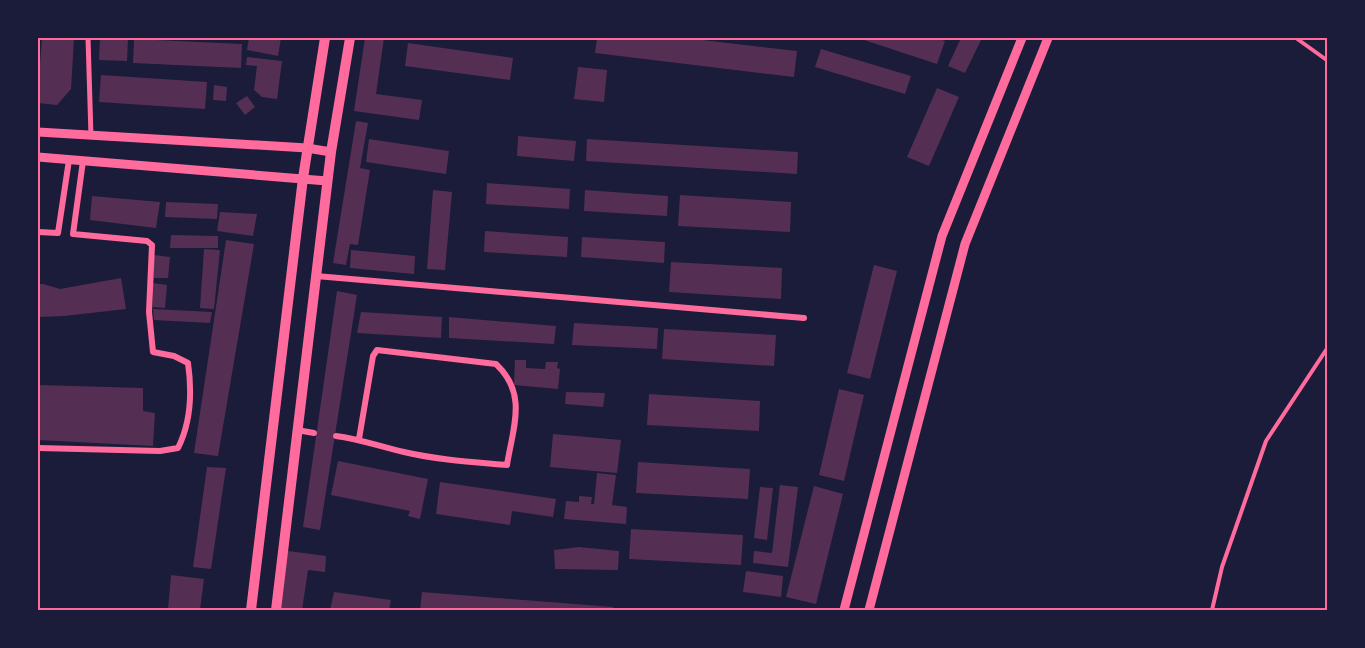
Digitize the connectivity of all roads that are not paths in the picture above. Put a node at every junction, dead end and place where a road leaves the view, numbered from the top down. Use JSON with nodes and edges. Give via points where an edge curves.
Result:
{"nodes":[{"id":1,"x":88,"y":38,"type":"edge"},
{"id":2,"x":325,"y":38,"type":"edge"},
{"id":3,"x":350,"y":38,"type":"edge"},
{"id":4,"x":1022,"y":38,"type":"edge"},
{"id":5,"x":1048,"y":38,"type":"edge"},
{"id":6,"x":1296,"y":38,"type":"edge"},
{"id":7,"x":1328,"y":61,"type":"edge"},
{"id":8,"x":38,"y":132,"type":"edge"},
{"id":9,"x":91,"y":136,"type":"junction"},
{"id":10,"x":307,"y":148,"type":"junction"},
{"id":11,"x":331,"y":152,"type":"junction"},
{"id":12,"x":38,"y":157,"type":"edge"},
{"id":13,"x":69,"y":160,"type":"junction"},
{"id":14,"x":83,"y":161,"type":"junction"},
{"id":15,"x":303,"y":178,"type":"junction"},
{"id":16,"x":327,"y":181,"type":"junction"},
{"id":17,"x":38,"y":232,"type":"edge"},
{"id":18,"x":316,"y":276,"type":"junction"},
{"id":19,"x":804,"y":318,"type":"dead end"},
{"id":20,"x":1328,"y":347,"type":"edge"},
{"id":21,"x":297,"y":430,"type":"junction"},
{"id":22,"x":314,"y":433,"type":"dead end"},
{"id":23,"x":336,"y":436,"type":"dead end"},
{"id":24,"x":358,"y":439,"type":"junction"},
{"id":25,"x":38,"y":448,"type":"edge"},
{"id":26,"x":251,"y":610,"type":"edge"},
{"id":27,"x":276,"y":610,"type":"edge"},
{"id":28,"x":844,"y":610,"type":"edge"},
{"id":29,"x":869,"y":610,"type":"edge"},
{"id":30,"x":1212,"y":610,"type":"edge"}],
"edges":[{"from":1,"to":9,"type":"street"},
{"from":2,"to":10,"type":"main road"},
{"from":3,"to":11,"type":"main road"},
{"from":4,"to":28,"type":"street","via":[[942,236]]},
{"from":5,"to":29,"type":"street","via":[[965,244]]},
{"from":6,"to":7,"type":"lane"},
{"from":8,"to":9,"type":"street"},
{"from":9,"to":10,"type":"street"},
{"from":10,"to":11,"type":"street"},
{"from":10,"to":15,"type":"main road"},
{"from":11,"to":16,"type":"main road"},
{"from":12,"to":13,"type":"street"},
{"from":13,"to":14,"type":"street"},
{"from":13,"to":17,"type":"street","via":[[58,233]]},
{"from":14,"to":15,"type":"street"},
{"from":14,"to":25,"type":"street","via":[[73,234],[147,241],[152,245],[149,312],[153,352],[188,363],[190,402],[178,448]]},
{"from":15,"to":16,"type":"street"},
{"from":15,"to":26,"type":"main road"},
{"from":16,"to":18,"type":"main road"},
{"from":18,"to":19,"type":"street"},
{"from":18,"to":21,"type":"main road"},
{"from":20,"to":30,"type":"lane","via":[[1266,441],[1222,567]]},
{"from":21,"to":22,"type":"street"},
{"from":21,"to":27,"type":"main road"},
{"from":23,"to":24,"type":"street"},
{"from":24,"to":24,"type":"street","via":[[404,452],[507,465],[517,398],[506,374],[496,364],[377,350]]}]}
